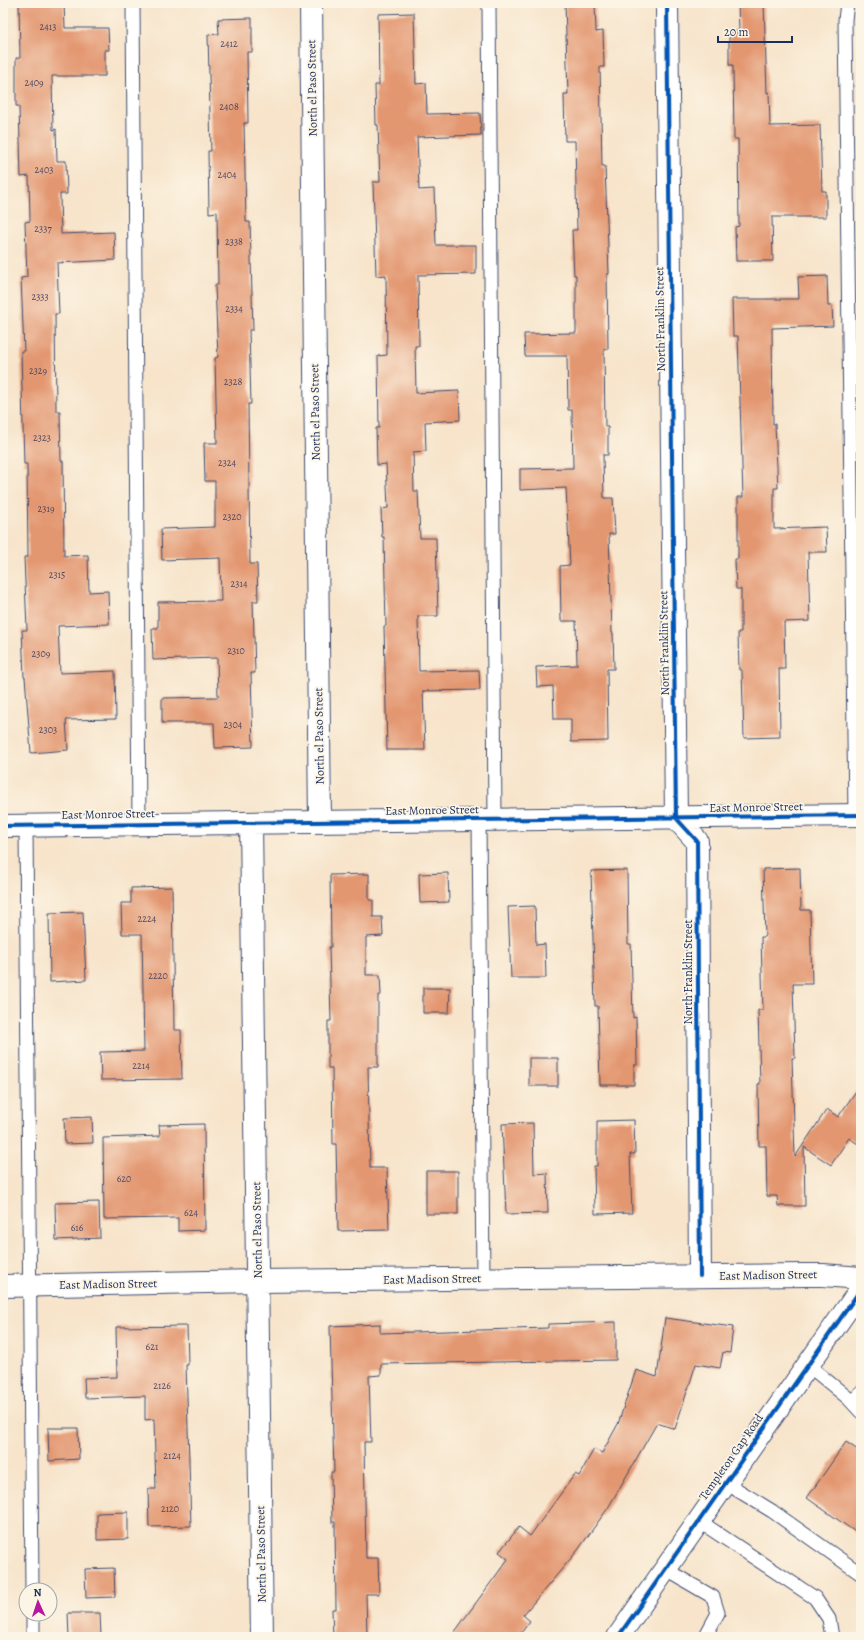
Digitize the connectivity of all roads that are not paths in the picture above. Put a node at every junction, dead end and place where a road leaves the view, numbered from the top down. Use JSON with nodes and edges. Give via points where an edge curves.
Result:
{"nodes":[{"id":1,"x":133,"y":3,"type":"edge"},
{"id":2,"x":311,"y":3,"type":"edge"},
{"id":3,"x":489,"y":3,"type":"edge"},
{"id":4,"x":666,"y":3,"type":"edge"},
{"id":5,"x":847,"y":3,"type":"edge"},
{"id":6,"x":858,"y":815,"type":"edge"},
{"id":7,"x":676,"y":818,"type":"junction"},
{"id":8,"x":487,"y":820,"type":"junction"},
{"id":9,"x":320,"y":822,"type":"junction"},
{"id":10,"x":251,"y":823,"type":"junction"},
{"id":11,"x":139,"y":824,"type":"junction"},
{"id":12,"x":26,"y":825,"type":"junction"},
{"id":13,"x":3,"y":826,"type":"edge"},
{"id":14,"x":700,"y":1276,"type":"junction"},
{"id":15,"x":483,"y":1278,"type":"junction"},
{"id":16,"x":861,"y":1278,"type":"edge"},
{"id":17,"x":257,"y":1281,"type":"junction"},
{"id":18,"x":3,"y":1286,"type":"edge"},
{"id":19,"x":29,"y":1286,"type":"junction"},
{"id":20,"x":861,"y":1288,"type":"edge"},
{"id":21,"x":808,"y":1365,"type":"junction"},
{"id":22,"x":861,"y":1392,"type":"edge"},
{"id":23,"x":857,"y":1407,"type":"edge"},
{"id":24,"x":726,"y":1483,"type":"junction"},
{"id":25,"x":699,"y":1521,"type":"junction"},
{"id":26,"x":666,"y":1569,"type":"junction"},
{"id":27,"x":861,"y":1574,"type":"edge"},
{"id":28,"x":32,"y":1582,"type":"edge"},
{"id":29,"x":33,"y":1622,"type":"edge"},
{"id":30,"x":33,"y":1637,"type":"edge"},
{"id":31,"x":262,"y":1637,"type":"edge"},
{"id":32,"x":618,"y":1637,"type":"edge"},
{"id":33,"x":705,"y":1637,"type":"edge"},
{"id":34,"x":832,"y":1637,"type":"edge"}],
"edges":[{"from":1,"to":11,"type":"lane"},
{"from":2,"to":9,"type":"street","name":"North el Paso Street"},
{"from":3,"to":8,"type":"lane"},
{"from":4,"to":7,"type":"street","name":"North Franklin Street"},
{"from":5,"to":6,"type":"lane","via":[[845,20]]},
{"from":6,"to":7,"type":"street","name":"East Monroe Street"},
{"from":7,"to":8,"type":"street","name":"East Monroe Street"},
{"from":7,"to":14,"type":"street","name":"North Franklin Street","via":[[697,841]]},
{"from":8,"to":9,"type":"street","name":"East Monroe Street"},
{"from":8,"to":15,"type":"lane"},
{"from":9,"to":10,"type":"street","name":"East Monroe Street"},
{"from":10,"to":11,"type":"street","name":"East Monroe Street"},
{"from":10,"to":17,"type":"street","name":"North el Paso Street"},
{"from":11,"to":12,"type":"street","name":"East Monroe Street"},
{"from":12,"to":13,"type":"street","name":"East Monroe Street"},
{"from":12,"to":19,"type":"lane"},
{"from":14,"to":15,"type":"street","name":"East Madison Street"},
{"from":14,"to":16,"type":"street","name":"East Madison Street","via":[[823,1275]]},
{"from":15,"to":17,"type":"street","name":"East Madison Street"},
{"from":17,"to":19,"type":"street","name":"East Madison Street"},
{"from":17,"to":31,"type":"street","name":"North el Paso Street"},
{"from":18,"to":19,"type":"street","name":"East Madison Street"},
{"from":19,"to":28,"type":"lane"},
{"from":20,"to":21,"type":"street","name":"Templeton Gap Road"},
{"from":21,"to":23,"type":"lane"},
{"from":21,"to":24,"type":"street","name":"Templeton Gap Road"},
{"from":22,"to":23,"type":"lane"},
{"from":24,"to":25,"type":"street","name":"Templeton Gap Road"},
{"from":24,"to":27,"type":"lane","via":[[772,1511]]},
{"from":25,"to":26,"type":"street","name":"Templeton Gap Road"},
{"from":25,"to":34,"type":"lane","via":[[815,1598],[829,1619]]},
{"from":26,"to":32,"type":"street","name":"Templeton Gap Road"},
{"from":26,"to":33,"type":"lane","via":[[713,1596],[718,1613]]},
{"from":29,"to":30,"type":"lane"}]}
